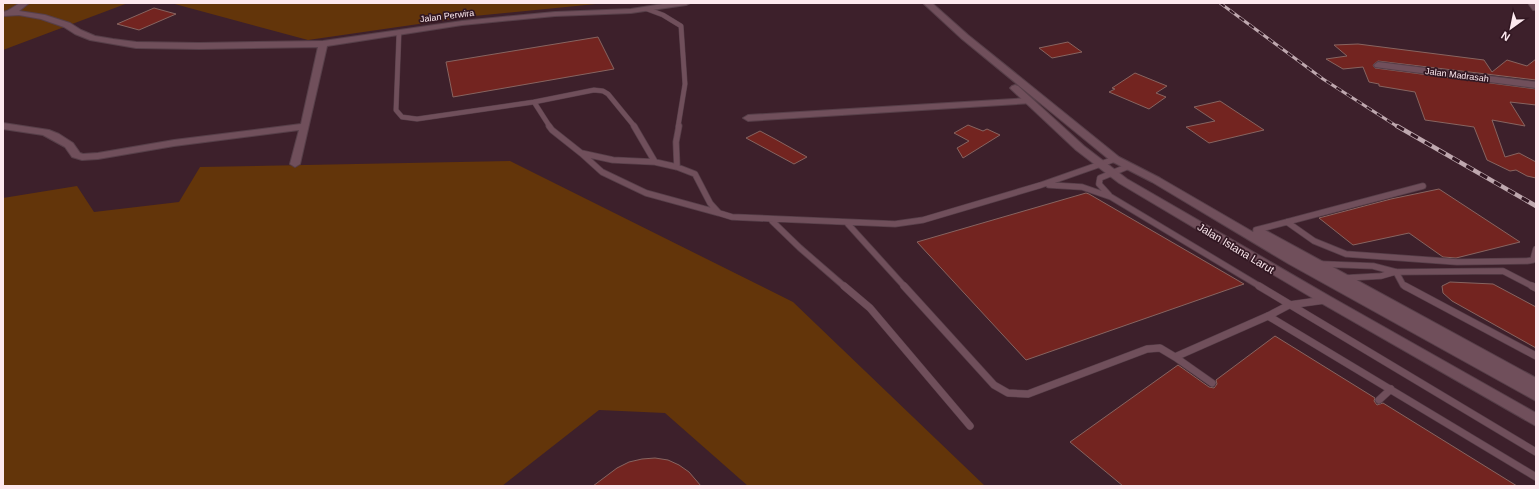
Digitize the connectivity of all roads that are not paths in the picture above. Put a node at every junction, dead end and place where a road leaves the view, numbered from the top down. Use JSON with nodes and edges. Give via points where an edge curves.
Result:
{"nodes":[{"id":1,"x":25,"y":3,"type":"edge"},
{"id":2,"x":666,"y":3,"type":"edge"},
{"id":3,"x":686,"y":3,"type":"edge"},
{"id":4,"x":927,"y":3,"type":"edge"},
{"id":5,"x":1532,"y":3,"type":"edge"},
{"id":6,"x":1536,"y":8,"type":"edge"},
{"id":7,"x":647,"y":9,"type":"junction"},
{"id":8,"x":7,"y":14,"type":"edge"},
{"id":9,"x":399,"y":33,"type":"junction"},
{"id":10,"x":965,"y":37,"type":"junction"},
{"id":11,"x":323,"y":44,"type":"junction"},
{"id":12,"x":1378,"y":65,"type":"dead end"},
{"id":13,"x":1536,"y":85,"type":"edge"},
{"id":14,"x":1029,"y":101,"type":"junction"},
{"id":15,"x":534,"y":102,"type":"junction"},
{"id":16,"x":748,"y":118,"type":"dead end"},
{"id":17,"x":3,"y":126,"type":"edge"},
{"id":18,"x":305,"y":126,"type":"junction"},
{"id":19,"x":581,"y":153,"type":"junction"},
{"id":20,"x":1115,"y":159,"type":"junction"},
{"id":21,"x":655,"y":162,"type":"junction"},
{"id":22,"x":294,"y":164,"type":"dead end"},
{"id":23,"x":1100,"y":164,"type":"junction"},
{"id":24,"x":1130,"y":166,"type":"junction"},
{"id":25,"x":677,"y":167,"type":"junction"},
{"id":26,"x":1112,"y":172,"type":"junction"},
{"id":27,"x":1156,"y":180,"type":"junction"},
{"id":28,"x":1041,"y":185,"type":"junction"},
{"id":29,"x":1423,"y":186,"type":"dead end"},
{"id":30,"x":1111,"y":197,"type":"junction"},
{"id":31,"x":719,"y":213,"type":"junction"},
{"id":32,"x":771,"y":220,"type":"junction"},
{"id":33,"x":1287,"y":222,"type":"junction"},
{"id":34,"x":847,"y":223,"type":"junction"},
{"id":35,"x":1256,"y":230,"type":"junction"},
{"id":36,"x":1536,"y":249,"type":"edge"},
{"id":37,"x":1317,"y":264,"type":"junction"},
{"id":38,"x":1396,"y":272,"type":"junction"},
{"id":39,"x":1343,"y":278,"type":"junction"},
{"id":40,"x":1536,"y":288,"type":"edge"},
{"id":41,"x":1326,"y":300,"type":"junction"},
{"id":42,"x":1289,"y":305,"type":"junction"},
{"id":43,"x":1268,"y":316,"type":"junction"},
{"id":44,"x":1536,"y":356,"type":"edge"},
{"id":45,"x":1175,"y":357,"type":"junction"},
{"id":46,"x":1212,"y":383,"type":"dead end"},
{"id":47,"x":1536,"y":385,"type":"edge"},
{"id":48,"x":1391,"y":389,"type":"junction"},
{"id":49,"x":1536,"y":395,"type":"edge"},
{"id":50,"x":1379,"y":400,"type":"dead end"},
{"id":51,"x":1536,"y":420,"type":"edge"},
{"id":52,"x":970,"y":426,"type":"dead end"},
{"id":53,"x":1536,"y":452,"type":"edge"},
{"id":54,"x":1536,"y":478,"type":"edge"}],
"edges":[{"from":1,"to":8,"type":"street"},
{"from":2,"to":7,"type":"street","name":"Jalan Perwira"},
{"from":3,"to":7,"type":"street","name":"Jalan Perwira"},
{"from":4,"to":10,"type":"street","name":"Jalan Istana Larut"},
{"from":5,"to":6,"type":"street"},
{"from":7,"to":9,"type":"street","name":"Jalan Perwira","via":[[555,14],[446,25]]},
{"from":7,"to":25,"type":"lane","via":[[664,15],[681,26],[685,84],[676,142]]},
{"from":8,"to":11,"type":"street","name":"Jalan Perwira","via":[[47,18],[93,38],[136,45],[173,47]]},
{"from":9,"to":11,"type":"street","name":"Jalan Perwira"},
{"from":9,"to":15,"type":"lane","via":[[396,110],[402,117],[417,119]]},
{"from":10,"to":14,"type":"street","name":"Jalan Istana Larut"},
{"from":10,"to":20,"type":"street","name":"Jalan Istana Larut"},
{"from":11,"to":18,"type":"street"},
{"from":12,"to":13,"type":"street","name":"Jalan Madrasah"},
{"from":14,"to":16,"type":"street"},
{"from":14,"to":23,"type":"street","name":"Jalan Istana Larut"},
{"from":15,"to":19,"type":"lane","via":[[552,130]]},
{"from":15,"to":21,"type":"lane","via":[[594,90],[603,91],[633,124]]},
{"from":17,"to":18,"type":"street","via":[[45,132],[69,145],[76,155],[82,157]]},
{"from":18,"to":22,"type":"street"},
{"from":19,"to":21,"type":"lane","via":[[613,160]]},
{"from":19,"to":31,"type":"lane","via":[[602,172],[646,193]]},
{"from":20,"to":23,"type":"lane"},
{"from":20,"to":24,"type":"street","name":"Jalan Istana Larut"},
{"from":21,"to":25,"type":"lane"},
{"from":23,"to":26,"type":"street","name":"Jalan Istana Larut"},
{"from":23,"to":28,"type":"lane"},
{"from":24,"to":26,"type":"lane"},
{"from":24,"to":27,"type":"street","name":"Jalan Istana Larut"},
{"from":25,"to":31,"type":"lane","via":[[695,174],[710,203]]},
{"from":26,"to":30,"type":"lane","via":[[1100,178],[1099,184]]},
{"from":26,"to":41,"type":"street","name":"Jalan Istana Larut","via":[[1123,181]]},
{"from":27,"to":35,"type":"street","name":"Jalan Istana Larut","via":[[1189,194]]},
{"from":27,"to":49,"type":"street","name":"Jalan Istana Larut","via":[[1293,261]]},
{"from":28,"to":30,"type":"lane","via":[[1055,184],[1082,188]]},
{"from":28,"to":34,"type":"lane","via":[[923,220],[895,224]]},
{"from":29,"to":33,"type":"lane"},
{"from":30,"to":42,"type":"lane"},
{"from":31,"to":32,"type":"lane","via":[[732,217]]},
{"from":32,"to":34,"type":"lane"},
{"from":32,"to":52,"type":"lane","via":[[870,308]]},
{"from":33,"to":35,"type":"lane"},
{"from":33,"to":36,"type":"lane","via":[[1314,241],[1346,254],[1457,262],[1527,261],[1533,260]]},
{"from":34,"to":45,"type":"lane","via":[[994,385],[1008,393],[1028,394],[1147,349],[1160,348]]},
{"from":35,"to":37,"type":"street","name":"Jalan Istana Larut"},
{"from":37,"to":38,"type":"lane","via":[[1373,266]]},
{"from":37,"to":39,"type":"street","name":"Jalan Istana Larut"},
{"from":38,"to":39,"type":"lane","via":[[1381,276]]},
{"from":38,"to":40,"type":"lane","via":[[1503,271]]},
{"from":38,"to":44,"type":"lane","via":[[1403,285]]},
{"from":39,"to":47,"type":"street","name":"Jalan Istana Larut"},
{"from":41,"to":42,"type":"lane"},
{"from":41,"to":51,"type":"street","name":"Jalan Istana Larut"},
{"from":42,"to":43,"type":"lane"},
{"from":42,"to":53,"type":"lane"},
{"from":43,"to":45,"type":"lane"},
{"from":43,"to":48,"type":"lane"},
{"from":45,"to":46,"type":"lane"},
{"from":48,"to":50,"type":"lane"},
{"from":48,"to":54,"type":"lane"}]}
